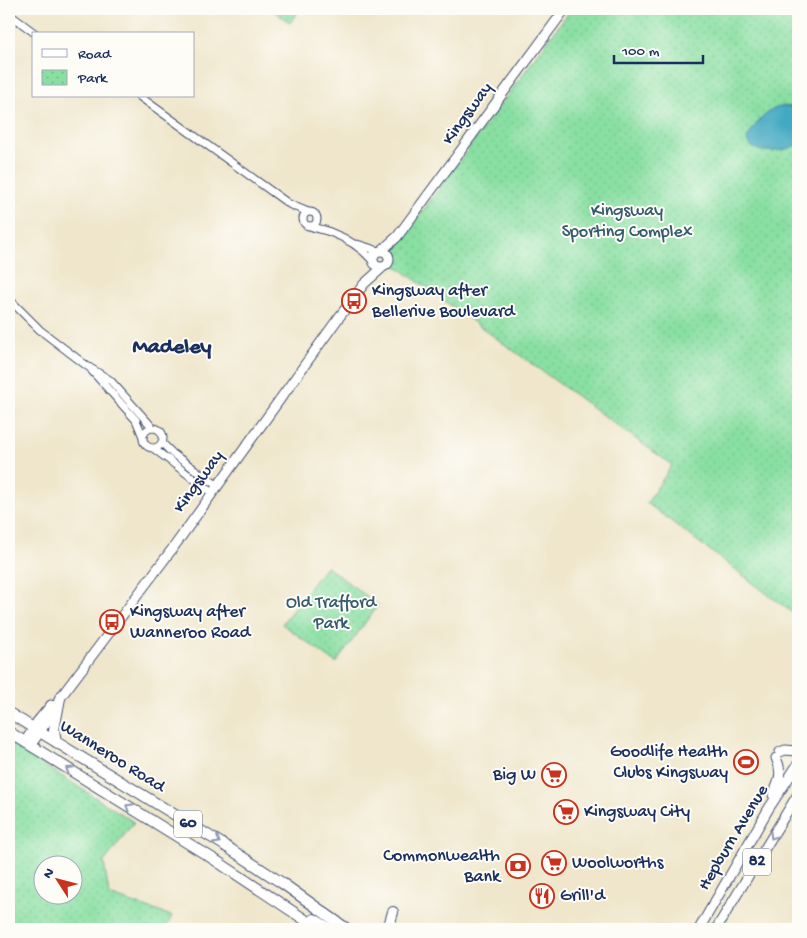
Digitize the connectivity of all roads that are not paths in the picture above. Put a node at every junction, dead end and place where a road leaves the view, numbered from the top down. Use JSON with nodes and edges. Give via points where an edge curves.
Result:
{"nodes":[{"id":1,"x":565,"y":9,"type":"edge"},
{"id":2,"x":9,"y":14,"type":"edge"},
{"id":3,"x":33,"y":32,"type":"edge"},
{"id":4,"x":142,"y":98,"type":"edge"},
{"id":5,"x":289,"y":204,"type":"junction"},
{"id":6,"x":308,"y":212,"type":"junction"},
{"id":7,"x":303,"y":218,"type":"junction"},
{"id":8,"x":316,"y":218,"type":"junction"},
{"id":9,"x":310,"y":226,"type":"junction"},
{"id":10,"x":328,"y":231,"type":"junction"},
{"id":11,"x":396,"y":239,"type":"junction"},
{"id":12,"x":350,"y":242,"type":"junction"},
{"id":13,"x":380,"y":251,"type":"junction"},
{"id":14,"x":390,"y":258,"type":"junction"},
{"id":15,"x":373,"y":261,"type":"junction"},
{"id":16,"x":382,"y":268,"type":"junction"},
{"id":17,"x":364,"y":284,"type":"junction"},
{"id":18,"x":9,"y":299,"type":"edge"},
{"id":19,"x":87,"y":366,"type":"junction"},
{"id":20,"x":153,"y":428,"type":"junction"},
{"id":21,"x":143,"y":437,"type":"junction"},
{"id":22,"x":162,"y":442,"type":"junction"},
{"id":23,"x":153,"y":448,"type":"junction"},
{"id":24,"x":214,"y":489,"type":"junction"},
{"id":25,"x":60,"y":698,"type":"junction"},
{"id":26,"x":9,"y":713,"type":"edge"},
{"id":27,"x":36,"y":730,"type":"junction"},
{"id":28,"x":9,"y":732,"type":"edge"},
{"id":29,"x":56,"y":742,"type":"junction"},
{"id":30,"x":28,"y":744,"type":"junction"},
{"id":31,"x":9,"y":749,"type":"edge"},
{"id":32,"x":798,"y":751,"type":"edge"},
{"id":33,"x":797,"y":768,"type":"edge"},
{"id":34,"x":112,"y":776,"type":"junction"},
{"id":35,"x":110,"y":796,"type":"junction"},
{"id":36,"x":797,"y":796,"type":"edge"},
{"id":37,"x":769,"y":808,"type":"junction"},
{"id":38,"x":277,"y":900,"type":"junction"},
{"id":39,"x":393,"y":912,"type":"dead end"},
{"id":40,"x":319,"y":929,"type":"edge"},
{"id":41,"x":330,"y":929,"type":"edge"},
{"id":42,"x":347,"y":929,"type":"edge"},
{"id":43,"x":388,"y":929,"type":"edge"},
{"id":44,"x":699,"y":929,"type":"edge"},
{"id":45,"x":716,"y":929,"type":"edge"}],
"edges":[{"from":1,"to":11,"type":"main road","name":"Kingsway"},
{"from":2,"to":3,"type":"street"},
{"from":4,"to":5,"type":"street"},
{"from":5,"to":6,"type":"street"},
{"from":5,"to":7,"type":"street"},
{"from":6,"to":7,"type":"street"},
{"from":6,"to":8,"type":"street","via":[[314,213]]},
{"from":7,"to":9,"type":"street"},
{"from":8,"to":9,"type":"street"},
{"from":8,"to":10,"type":"street"},
{"from":9,"to":10,"type":"street"},
{"from":10,"to":12,"type":"street"},
{"from":11,"to":13,"type":"main road","name":"Kingsway"},
{"from":11,"to":14,"type":"main road","name":"Kingsway"},
{"from":12,"to":13,"type":"street"},
{"from":12,"to":15,"type":"street"},
{"from":13,"to":14,"type":"main road"},
{"from":13,"to":15,"type":"main road","name":"Kingsway"},
{"from":14,"to":16,"type":"main road","name":"Kingsway"},
{"from":15,"to":16,"type":"main road"},
{"from":15,"to":17,"type":"main road","name":"Kingsway"},
{"from":16,"to":17,"type":"main road","name":"Kingsway"},
{"from":17,"to":24,"type":"main road","name":"Kingsway"},
{"from":18,"to":19,"type":"street","via":[[40,330]]},
{"from":19,"to":20,"type":"street","via":[[110,380]]},
{"from":19,"to":21,"type":"street","via":[[129,410]]},
{"from":20,"to":21,"type":"street","via":[[146,430]]},
{"from":20,"to":22,"type":"street","via":[[161,432]]},
{"from":21,"to":23,"type":"street","via":[[145,445]]},
{"from":22,"to":23,"type":"street"},
{"from":22,"to":24,"type":"street"},
{"from":23,"to":24,"type":"street"},
{"from":24,"to":25,"type":"main road","name":"Kingsway"},
{"from":25,"to":27,"type":"main road","name":"Kingsway"},
{"from":25,"to":29,"type":"highway","via":[[54,730]]},
{"from":26,"to":27,"type":"highway","name":"Wanneroo Road","number":"60"},
{"from":27,"to":29,"type":"highway","name":"Wanneroo Road","number":"60"},
{"from":27,"to":30,"type":"main road","name":"Kingsway"},
{"from":28,"to":30,"type":"highway","name":"Wanneroo Road","number":"60"},
{"from":28,"to":31,"type":"highway"},
{"from":29,"to":34,"type":"highway","name":"Wanneroo Road","number":"60"},
{"from":35,"to":30,"type":"highway","name":"Wanneroo Road","number":"60","one_way":true},
{"from":32,"to":37,"type":"main road","via":[[785,750],[778,755],[779,780]]},
{"from":33,"to":37,"type":"main road","name":"Hepburn Avenue","number":"82"},
{"from":34,"to":35,"type":"highway","via":[[108,788]]},
{"from":34,"to":42,"type":"highway","name":"Wanneroo Road","number":"60","one_way":true,"via":[[282,883]]},
{"from":38,"to":35,"type":"highway","name":"Wanneroo Road","number":"60","one_way":true},
{"from":36,"to":45,"type":"main road","name":"Hepburn Avenue","number":"82","one_way":true},
{"from":37,"to":44,"type":"main road","name":"Hepburn Avenue","number":"82"},
{"from":38,"to":40,"type":"highway","name":"Wanneroo Road","number":"60"},
{"from":38,"to":41,"type":"highway","via":[[298,908]]},
{"from":39,"to":43,"type":"highway"}]}
